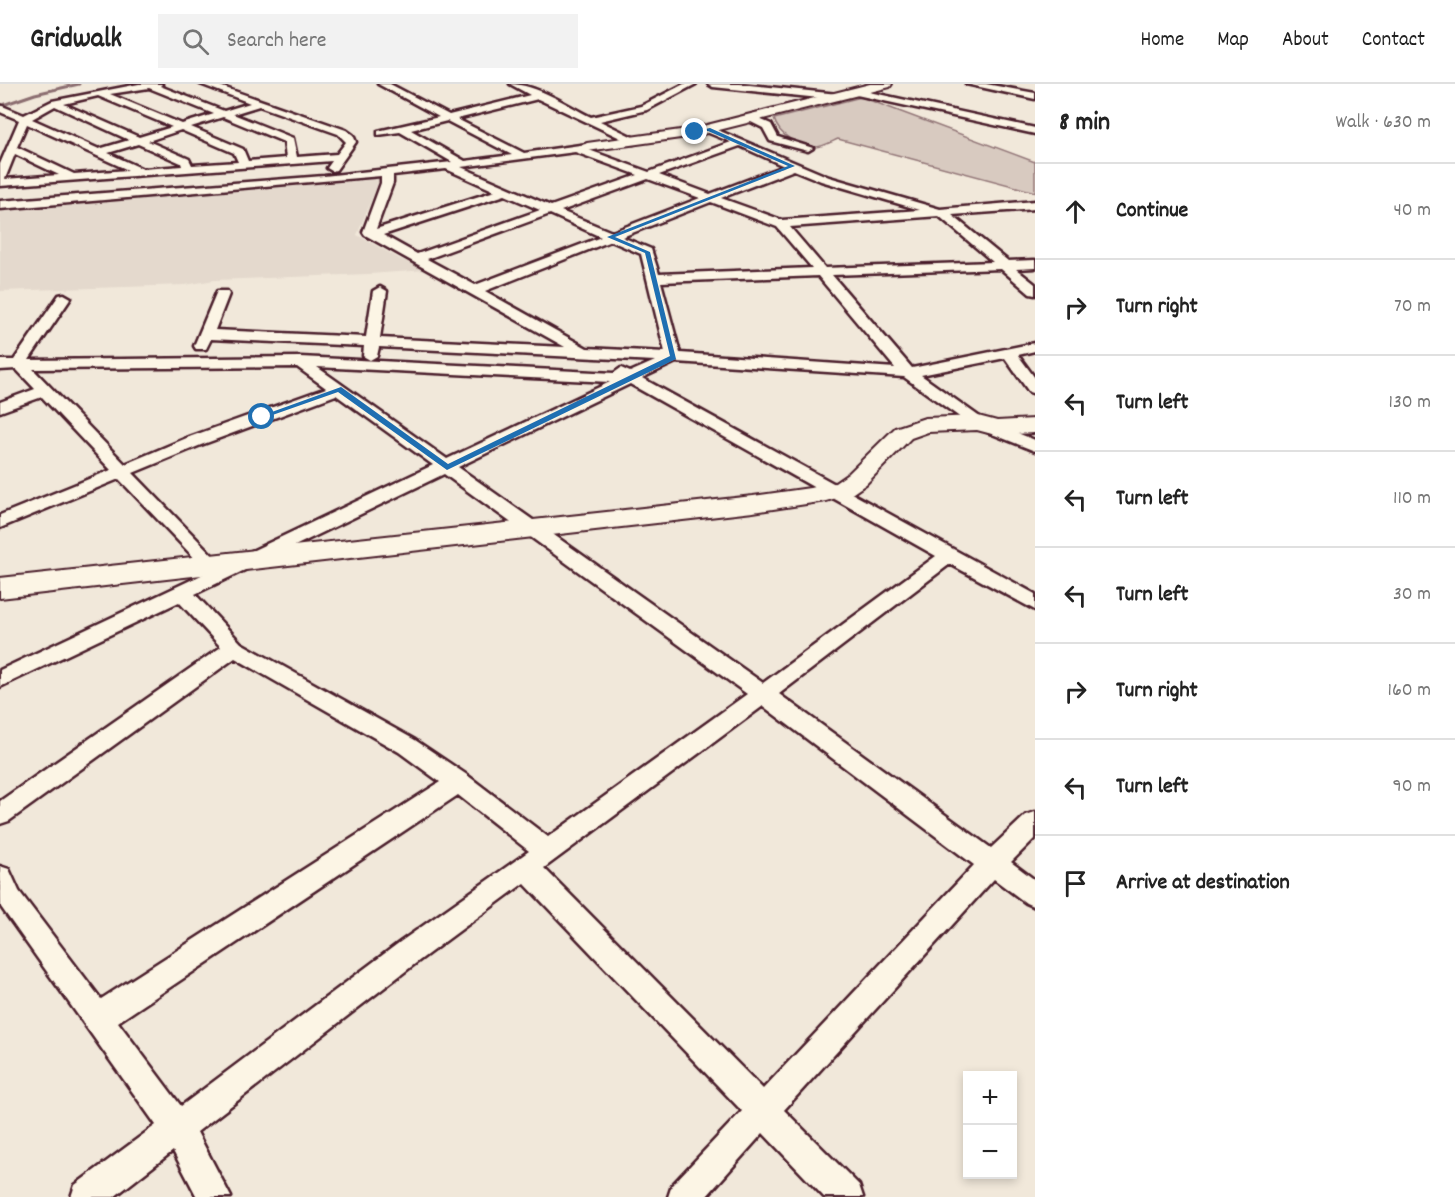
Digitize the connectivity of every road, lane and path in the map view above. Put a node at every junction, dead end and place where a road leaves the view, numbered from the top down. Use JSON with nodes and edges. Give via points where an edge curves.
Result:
{"nodes":[{"id":1,"x":205,"y":84,"type":"edge"},
{"id":2,"x":382,"y":84,"type":"edge"},
{"id":3,"x":515,"y":84,"type":"edge"},
{"id":4,"x":690,"y":84,"type":"edge"},
{"id":5,"x":713,"y":84,"type":"edge"},
{"id":6,"x":885,"y":84,"type":"edge"},
{"id":7,"x":971,"y":84,"type":"edge"},
{"id":8,"x":154,"y":85,"type":"edge"},
{"id":9,"x":990,"y":85,"type":"edge"},
{"id":10,"x":855,"y":92,"type":"junction"},
{"id":11,"x":100,"y":94,"type":"junction"},
{"id":12,"x":542,"y":95,"type":"junction"},
{"id":13,"x":1035,"y":96,"type":"edge"},
{"id":14,"x":838,"y":97,"type":"junction"},
{"id":15,"x":55,"y":103,"type":"junction"},
{"id":16,"x":260,"y":103,"type":"junction"},
{"id":17,"x":4,"y":109,"type":"edge"},
{"id":18,"x":221,"y":115,"type":"junction"},
{"id":19,"x":449,"y":118,"type":"junction"},
{"id":20,"x":752,"y":119,"type":"junction"},
{"id":21,"x":24,"y":120,"type":"junction"},
{"id":22,"x":592,"y":120,"type":"junction"},
{"id":23,"x":1035,"y":121,"type":"edge"},
{"id":24,"x":181,"y":127,"type":"junction"},
{"id":25,"x":1023,"y":128,"type":"junction"},
{"id":26,"x":402,"y":129,"type":"junction"},
{"id":27,"x":708,"y":129,"type":"junction"},
{"id":28,"x":1035,"y":131,"type":"edge"},
{"id":29,"x":382,"y":133,"type":"dead end"},
{"id":30,"x":139,"y":139,"type":"junction"},
{"id":31,"x":633,"y":141,"type":"junction"},
{"id":32,"x":740,"y":143,"type":"junction"},
{"id":33,"x":582,"y":148,"type":"junction"},
{"id":34,"x":808,"y":148,"type":"dead end"},
{"id":35,"x":13,"y":149,"type":"junction"},
{"id":36,"x":96,"y":153,"type":"junction"},
{"id":37,"x":340,"y":157,"type":"junction"},
{"id":38,"x":523,"y":157,"type":"junction"},
{"id":39,"x":292,"y":161,"type":"junction"},
{"id":40,"x":244,"y":164,"type":"junction"},
{"id":41,"x":456,"y":165,"type":"junction"},
{"id":42,"x":793,"y":166,"type":"junction"},
{"id":43,"x":189,"y":169,"type":"junction"},
{"id":44,"x":141,"y":172,"type":"junction"},
{"id":45,"x":387,"y":172,"type":"junction"},
{"id":46,"x":650,"y":175,"type":"junction"},
{"id":47,"x":72,"y":177,"type":"junction"},
{"id":48,"x":324,"y":179,"type":"junction"},
{"id":49,"x":0,"y":181,"type":"edge"},
{"id":50,"x":137,"y":184,"type":"junction"},
{"id":51,"x":506,"y":191,"type":"junction"},
{"id":52,"x":151,"y":192,"type":"junction"},
{"id":53,"x":114,"y":196,"type":"junction"},
{"id":54,"x":710,"y":197,"type":"junction"},
{"id":55,"x":0,"y":205,"type":"edge"},
{"id":56,"x":1035,"y":205,"type":"edge"},
{"id":57,"x":550,"y":211,"type":"junction"},
{"id":58,"x":943,"y":213,"type":"junction"},
{"id":59,"x":781,"y":224,"type":"junction"},
{"id":60,"x":374,"y":234,"type":"junction"},
{"id":61,"x":609,"y":237,"type":"junction"},
{"id":62,"x":417,"y":258,"type":"junction"},
{"id":63,"x":1035,"y":264,"type":"edge"},
{"id":64,"x":1005,"y":266,"type":"junction"},
{"id":65,"x":823,"y":273,"type":"junction"},
{"id":66,"x":654,"y":278,"type":"junction"},
{"id":67,"x":475,"y":290,"type":"junction"},
{"id":68,"x":380,"y":291,"type":"dead end"},
{"id":69,"x":1035,"y":291,"type":"edge"},
{"id":70,"x":222,"y":294,"type":"dead end"},
{"id":71,"x":64,"y":298,"type":"dead end"},
{"id":72,"x":205,"y":334,"type":"junction"},
{"id":73,"x":372,"y":342,"type":"junction"},
{"id":74,"x":1035,"y":347,"type":"edge"},
{"id":75,"x":1008,"y":352,"type":"junction"},
{"id":76,"x":586,"y":353,"type":"junction"},
{"id":77,"x":674,"y":357,"type":"junction"},
{"id":78,"x":300,"y":362,"type":"junction"},
{"id":79,"x":19,"y":364,"type":"junction"},
{"id":80,"x":195,"y":364,"type":"junction"},
{"id":81,"x":0,"y":365,"type":"edge"},
{"id":82,"x":369,"y":365,"type":"junction"},
{"id":83,"x":908,"y":373,"type":"junction"},
{"id":84,"x":631,"y":378,"type":"junction"},
{"id":85,"x":339,"y":389,"type":"junction"},
{"id":86,"x":1035,"y":389,"type":"edge"},
{"id":87,"x":45,"y":391,"type":"junction"},
{"id":88,"x":0,"y":407,"type":"edge"},
{"id":89,"x":978,"y":423,"type":"junction"},
{"id":90,"x":1035,"y":426,"type":"edge"},
{"id":91,"x":1035,"y":446,"type":"edge"},
{"id":92,"x":447,"y":467,"type":"junction"},
{"id":93,"x":123,"y":473,"type":"junction"},
{"id":94,"x":832,"y":492,"type":"junction"},
{"id":95,"x":0,"y":522,"type":"edge"},
{"id":96,"x":536,"y":529,"type":"junction"},
{"id":97,"x":948,"y":556,"type":"junction"},
{"id":98,"x":251,"y":560,"type":"junction"},
{"id":99,"x":212,"y":565,"type":"junction"},
{"id":100,"x":0,"y":588,"type":"edge"},
{"id":101,"x":183,"y":593,"type":"junction"},
{"id":102,"x":1035,"y":603,"type":"edge"},
{"id":103,"x":234,"y":648,"type":"junction"},
{"id":104,"x":0,"y":679,"type":"edge"},
{"id":105,"x":764,"y":694,"type":"junction"},
{"id":106,"x":459,"y":782,"type":"junction"},
{"id":107,"x":0,"y":814,"type":"edge"},
{"id":108,"x":1035,"y":822,"type":"edge"},
{"id":109,"x":537,"y":859,"type":"junction"},
{"id":110,"x":991,"y":865,"type":"junction"},
{"id":111,"x":3,"y":894,"type":"edge"},
{"id":112,"x":1035,"y":895,"type":"edge"},
{"id":113,"x":98,"y":1018,"type":"junction"},
{"id":114,"x":762,"y":1111,"type":"junction"},
{"id":115,"x":178,"y":1128,"type":"junction"},
{"id":116,"x":87,"y":1197,"type":"edge"},
{"id":117,"x":215,"y":1197,"type":"edge"},
{"id":118,"x":684,"y":1197,"type":"edge"},
{"id":119,"x":847,"y":1197,"type":"edge"}],
"edges":[{"from":1,"to":16,"type":"street"},
{"from":2,"to":19,"type":"street"},
{"from":3,"to":12,"type":"street"},
{"from":4,"to":22,"type":"street","via":[[644,108]]},
{"from":5,"to":14,"type":"street"},
{"from":6,"to":10,"type":"street"},
{"from":7,"to":9,"type":"street"},
{"from":8,"to":11,"type":"street"},
{"from":8,"to":18,"type":"street"},
{"from":9,"to":13,"type":"street"},
{"from":10,"to":14,"type":"street"},
{"from":10,"to":25,"type":"street"},
{"from":11,"to":15,"type":"street"},
{"from":11,"to":24,"type":"street"},
{"from":12,"to":19,"type":"street"},
{"from":12,"to":22,"type":"street"},
{"from":14,"to":20,"type":"street"},
{"from":15,"to":21,"type":"street"},
{"from":15,"to":30,"type":"street"},
{"from":16,"to":18,"type":"street"},
{"from":16,"to":37,"type":"street","via":[[342,132],[351,142]]},
{"from":17,"to":21,"type":"street"},
{"from":18,"to":24,"type":"street"},
{"from":18,"to":39,"type":"street","via":[[289,140]]},
{"from":19,"to":26,"type":"street"},
{"from":19,"to":38,"type":"street"},
{"from":20,"to":27,"type":"street"},
{"from":20,"to":34,"type":"street","via":[[767,126],[774,139]]},
{"from":21,"to":35,"type":"street"},
{"from":21,"to":36,"type":"street"},
{"from":22,"to":31,"type":"street"},
{"from":23,"to":25,"type":"street"},
{"from":24,"to":30,"type":"street"},
{"from":24,"to":40,"type":"street","via":[[239,151]]},
{"from":25,"to":28,"type":"street"},
{"from":26,"to":29,"type":"street"},
{"from":26,"to":41,"type":"street"},
{"from":27,"to":31,"type":"street"},
{"from":27,"to":32,"type":"street"},
{"from":30,"to":36,"type":"street"},
{"from":30,"to":43,"type":"street","via":[[185,161]]},
{"from":31,"to":33,"type":"street"},
{"from":32,"to":42,"type":"street"},
{"from":32,"to":46,"type":"street"},
{"from":33,"to":38,"type":"street"},
{"from":33,"to":46,"type":"street"},
{"from":35,"to":47,"type":"street"},
{"from":35,"to":49,"type":"street"},
{"from":36,"to":44,"type":"street"},
{"from":37,"to":39,"type":"street"},
{"from":37,"to":48,"type":"street"},
{"from":38,"to":41,"type":"street"},
{"from":39,"to":40,"type":"street"},
{"from":40,"to":43,"type":"street"},
{"from":41,"to":45,"type":"street"},
{"from":41,"to":51,"type":"street"},
{"from":42,"to":54,"type":"street"},
{"from":42,"to":58,"type":"street"},
{"from":43,"to":44,"type":"street"},
{"from":44,"to":47,"type":"street"},
{"from":44,"to":50,"type":"street"},
{"from":45,"to":48,"type":"street"},
{"from":45,"to":60,"type":"street","via":[[387,183],[369,232]]},
{"from":46,"to":54,"type":"street"},
{"from":46,"to":57,"type":"street"},
{"from":47,"to":49,"type":"street"},
{"from":48,"to":52,"type":"street"},
{"from":50,"to":52,"type":"street"},
{"from":50,"to":53,"type":"street"},
{"from":51,"to":57,"type":"street"},
{"from":51,"to":60,"type":"street"},
{"from":52,"to":53,"type":"street"},
{"from":53,"to":55,"type":"street"},
{"from":54,"to":59,"type":"street"},
{"from":54,"to":61,"type":"street"},
{"from":56,"to":58,"type":"street"},
{"from":57,"to":61,"type":"street"},
{"from":57,"to":62,"type":"street"},
{"from":58,"to":59,"type":"street"},
{"from":58,"to":64,"type":"street"},
{"from":59,"to":65,"type":"street"},
{"from":60,"to":62,"type":"street"},
{"from":61,"to":66,"type":"street","via":[[647,252]]},
{"from":61,"to":67,"type":"street"},
{"from":62,"to":67,"type":"street"},
{"from":63,"to":64,"type":"street"},
{"from":64,"to":65,"type":"street"},
{"from":64,"to":69,"type":"street"},
{"from":65,"to":66,"type":"street"},
{"from":65,"to":83,"type":"street"},
{"from":66,"to":77,"type":"street"},
{"from":67,"to":76,"type":"street"},
{"from":68,"to":73,"type":"street"},
{"from":70,"to":72,"type":"street"},
{"from":71,"to":79,"type":"street"},
{"from":72,"to":73,"type":"street"},
{"from":72,"to":80,"type":"street"},
{"from":73,"to":76,"type":"street"},
{"from":73,"to":82,"type":"street"},
{"from":74,"to":75,"type":"street"},
{"from":75,"to":83,"type":"street"},
{"from":75,"to":86,"type":"street"},
{"from":76,"to":77,"type":"street"},
{"from":76,"to":84,"type":"street"},
{"from":77,"to":83,"type":"street"},
{"from":77,"to":84,"type":"street"},
{"from":78,"to":80,"type":"street"},
{"from":78,"to":82,"type":"street"},
{"from":78,"to":85,"type":"street"},
{"from":79,"to":80,"type":"street"},
{"from":79,"to":81,"type":"street"},
{"from":79,"to":87,"type":"street"},
{"from":82,"to":84,"type":"street"},
{"from":83,"to":89,"type":"street"},
{"from":84,"to":92,"type":"street"},
{"from":84,"to":94,"type":"street"},
{"from":85,"to":92,"type":"street"},
{"from":85,"to":93,"type":"street","via":[[195,441]]},
{"from":87,"to":88,"type":"street"},
{"from":87,"to":93,"type":"street"},
{"from":89,"to":90,"type":"street","via":[[996,428]]},
{"from":89,"to":91,"type":"street"},
{"from":89,"to":94,"type":"street","via":[[925,425],[903,433],[857,479]]},
{"from":92,"to":96,"type":"street"},
{"from":92,"to":98,"type":"street"},
{"from":93,"to":95,"type":"street"},
{"from":93,"to":99,"type":"street"},
{"from":94,"to":96,"type":"street"},
{"from":94,"to":97,"type":"street"},
{"from":96,"to":98,"type":"street"},
{"from":96,"to":105,"type":"street"},
{"from":97,"to":102,"type":"street"},
{"from":97,"to":105,"type":"street"},
{"from":98,"to":99,"type":"street"},
{"from":98,"to":101,"type":"street"},
{"from":99,"to":100,"type":"street"},
{"from":101,"to":103,"type":"street"},
{"from":101,"to":104,"type":"street"},
{"from":103,"to":106,"type":"street","via":[[407,746]]},
{"from":103,"to":107,"type":"street"},
{"from":105,"to":109,"type":"street"},
{"from":105,"to":110,"type":"street"},
{"from":106,"to":109,"type":"street"},
{"from":106,"to":113,"type":"street"},
{"from":108,"to":110,"type":"street"},
{"from":109,"to":114,"type":"street"},
{"from":109,"to":115,"type":"street"},
{"from":110,"to":112,"type":"street"},
{"from":110,"to":114,"type":"street"},
{"from":111,"to":113,"type":"street"},
{"from":113,"to":115,"type":"street"},
{"from":114,"to":118,"type":"street"},
{"from":114,"to":119,"type":"street"},
{"from":115,"to":116,"type":"street"},
{"from":115,"to":117,"type":"street"}]}
